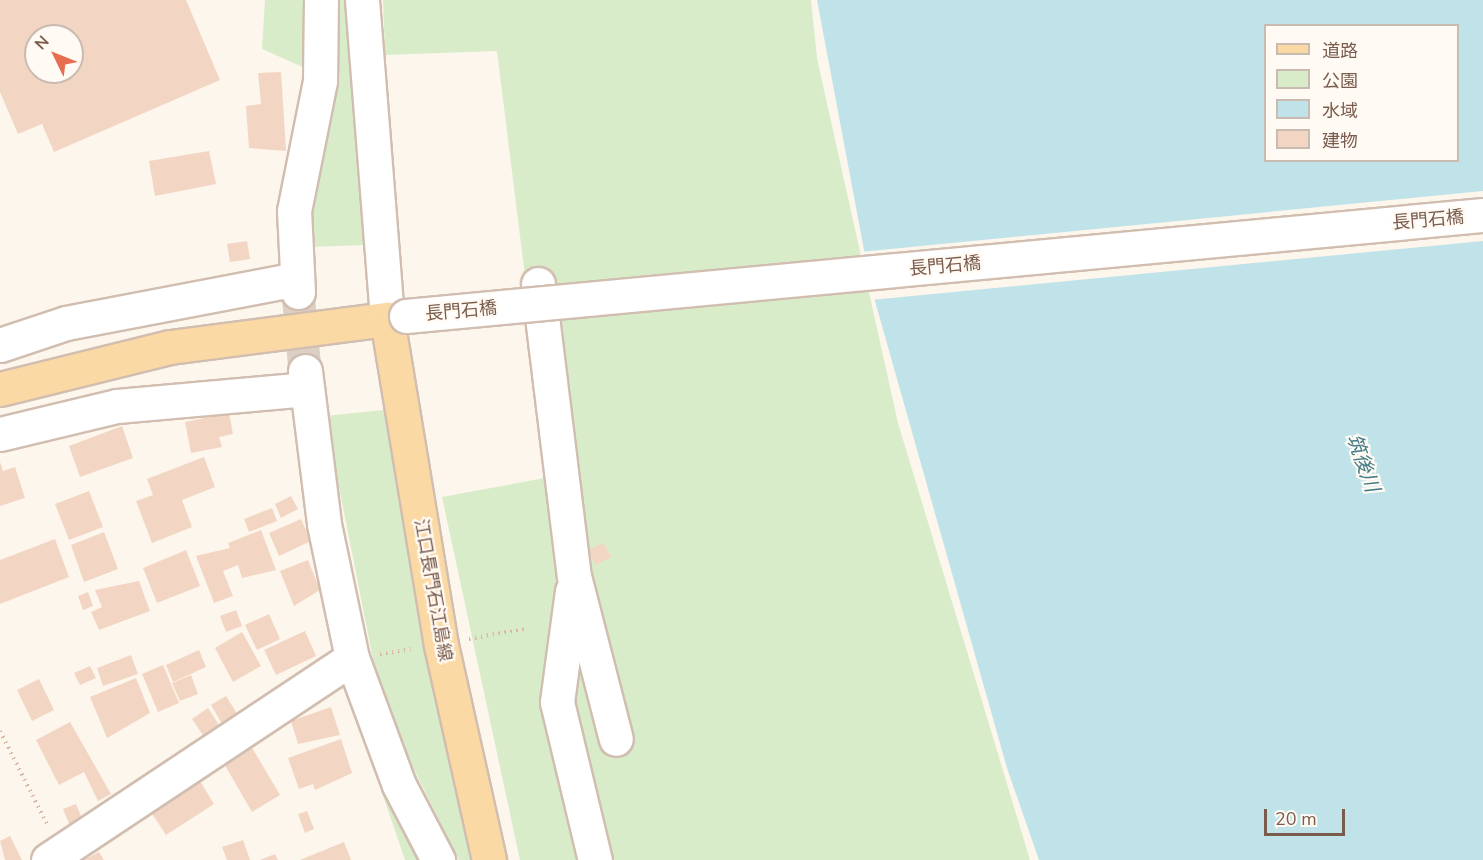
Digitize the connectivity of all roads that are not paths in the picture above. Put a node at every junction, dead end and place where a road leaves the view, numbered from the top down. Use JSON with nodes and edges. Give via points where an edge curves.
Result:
{"nodes":[{"id":1,"x":321,"y":0,"type":"edge"},
{"id":2,"x":362,"y":0,"type":"edge"},
{"id":3,"x":1483,"y":215,"type":"edge"},
{"id":4,"x":538,"y":284,"type":"dead end"},
{"id":5,"x":397,"y":318,"type":"junction"},
{"id":6,"x":0,"y":345,"type":"edge"},
{"id":7,"x":0,"y":389,"type":"edge"},
{"id":8,"x":0,"y":434,"type":"edge"},
{"id":9,"x":574,"y":576,"type":"junction"},
{"id":10,"x":352,"y":658,"type":"junction"},
{"id":11,"x":616,"y":739,"type":"dead end"},
{"id":12,"x":50,"y":860,"type":"edge"},
{"id":13,"x":438,"y":860,"type":"edge"},
{"id":14,"x":489,"y":860,"type":"edge"},
{"id":15,"x":595,"y":860,"type":"edge"}],
"edges":[{"from":1,"to":6,"type":"street","via":[[320,81],[294,211],[297,286],[66,322]]},
{"from":2,"to":5,"type":"street"},
{"from":3,"to":5,"type":"street","name":"長門石橋","bridge":true},
{"from":4,"to":9,"type":"street"},
{"from":5,"to":7,"type":"main road","via":[[170,347]]},
{"from":5,"to":14,"type":"main road","name":"江口長門石江島線","via":[[441,645]]},
{"from":8,"to":10,"type":"street","via":[[117,406],[306,380],[324,524]]},
{"from":9,"to":11,"type":"street"},
{"from":9,"to":15,"type":"street","via":[[557,702]]},
{"from":10,"to":12,"type":"street"},
{"from":10,"to":13,"type":"street","via":[[399,785]]}]}
